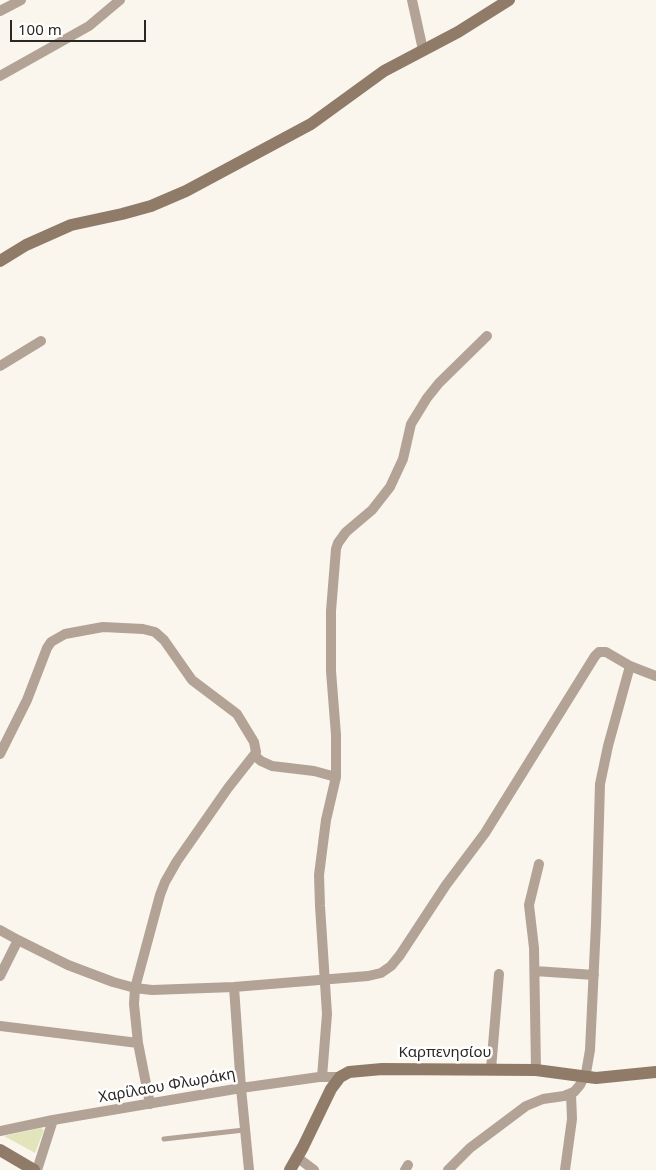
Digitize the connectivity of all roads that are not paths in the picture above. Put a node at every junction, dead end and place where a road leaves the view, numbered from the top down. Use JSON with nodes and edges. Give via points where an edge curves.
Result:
{"nodes":[{"id":1,"x":21,"y":0,"type":"edge"},
{"id":2,"x":120,"y":0,"type":"edge"},
{"id":3,"x":412,"y":0,"type":"edge"},
{"id":4,"x":509,"y":0,"type":"edge"},
{"id":5,"x":0,"y":11,"type":"edge"},
{"id":6,"x":423,"y":50,"type":"junction"},
{"id":7,"x":0,"y":76,"type":"edge"},
{"id":8,"x":0,"y":261,"type":"edge"},
{"id":9,"x":487,"y":336,"type":"dead end"},
{"id":10,"x":41,"y":341,"type":"dead end"},
{"id":11,"x":0,"y":366,"type":"edge"},
{"id":12,"x":630,"y":666,"type":"junction"},
{"id":13,"x":656,"y":676,"type":"edge"},
{"id":14,"x":0,"y":754,"type":"edge"},
{"id":15,"x":254,"y":755,"type":"junction"},
{"id":16,"x":336,"y":777,"type":"junction"},
{"id":17,"x":539,"y":864,"type":"dead end"},
{"id":18,"x":0,"y":930,"type":"edge"},
{"id":19,"x":18,"y":940,"type":"junction"},
{"id":20,"x":535,"y":970,"type":"junction"},
{"id":21,"x":499,"y":974,"type":"dead end"},
{"id":22,"x":594,"y":975,"type":"junction"},
{"id":23,"x":0,"y":976,"type":"edge"},
{"id":24,"x":324,"y":979,"type":"junction"},
{"id":25,"x":234,"y":987,"type":"junction"},
{"id":26,"x":135,"y":988,"type":"junction"},
{"id":27,"x":0,"y":1026,"type":"edge"},
{"id":28,"x":138,"y":1043,"type":"junction"},
{"id":29,"x":491,"y":1069,"type":"junction"},
{"id":30,"x":536,"y":1070,"type":"junction"},
{"id":31,"x":656,"y":1072,"type":"edge"},
{"id":32,"x":322,"y":1077,"type":"junction"},
{"id":33,"x":340,"y":1077,"type":"junction"},
{"id":34,"x":584,"y":1077,"type":"junction"},
{"id":35,"x":241,"y":1088,"type":"junction"},
{"id":36,"x":571,"y":1094,"type":"junction"},
{"id":37,"x":150,"y":1104,"type":"junction"},
{"id":38,"x":53,"y":1120,"type":"junction"},
{"id":39,"x":244,"y":1130,"type":"junction"},
{"id":40,"x":0,"y":1131,"type":"edge"},
{"id":41,"x":164,"y":1138,"type":"dead end"},
{"id":42,"x":0,"y":1150,"type":"edge"},
{"id":43,"x":298,"y":1158,"type":"junction"},
{"id":44,"x":35,"y":1170,"type":"edge"},
{"id":45,"x":249,"y":1170,"type":"edge"},
{"id":46,"x":290,"y":1170,"type":"edge"},
{"id":47,"x":314,"y":1170,"type":"edge"},
{"id":48,"x":448,"y":1170,"type":"edge"},
{"id":49,"x":565,"y":1170,"type":"edge"}],
"edges":[{"from":1,"to":5,"type":"street"},
{"from":2,"to":7,"type":"street","via":[[89,26]]},
{"from":3,"to":6,"type":"street"},
{"from":4,"to":6,"type":"street"},
{"from":6,"to":8,"type":"street","via":[[384,71],[312,124],[186,191],[150,206],[70,226],[26,245]]},
{"from":9,"to":16,"type":"street","via":[[427,398],[411,424],[402,459],[390,487],[338,543],[330,611]]},
{"from":10,"to":11,"type":"street"},
{"from":12,"to":13,"type":"street"},
{"from":12,"to":22,"type":"street","via":[[600,784]]},
{"from":12,"to":24,"type":"street","via":[[606,652],[595,656],[490,826],[391,966],[368,976]]},
{"from":14,"to":15,"type":"street","via":[[51,642],[65,634],[103,627],[151,630],[160,635],[192,680],[237,714],[254,742]]},
{"from":15,"to":16,"type":"street","via":[[272,766]]},
{"from":15,"to":26,"type":"street","via":[[216,804],[165,882]]},
{"from":16,"to":24,"type":"street","via":[[326,820],[319,875]]},
{"from":17,"to":20,"type":"street","via":[[529,906]]},
{"from":18,"to":19,"type":"street"},
{"from":19,"to":23,"type":"street"},
{"from":19,"to":26,"type":"street","via":[[68,965]]},
{"from":20,"to":22,"type":"street"},
{"from":20,"to":30,"type":"street"},
{"from":21,"to":29,"type":"street"},
{"from":22,"to":34,"type":"street","via":[[590,1059]]},
{"from":24,"to":25,"type":"street"},
{"from":24,"to":32,"type":"street","via":[[327,1014]]},
{"from":25,"to":26,"type":"street"},
{"from":25,"to":35,"type":"street"},
{"from":26,"to":28,"type":"street"},
{"from":27,"to":28,"type":"street"},
{"from":28,"to":37,"type":"street"},
{"from":29,"to":30,"type":"street","name":"Καρπενησίου"},
{"from":29,"to":33,"type":"street","name":"Καρπενησίου","via":[[364,1070]]},
{"from":30,"to":34,"type":"street","name":"Καρπενησίου"},
{"from":31,"to":34,"type":"street","name":"Καρπενησίου"},
{"from":32,"to":33,"type":"street","name":"Χαρίλαου Φλωράκη"},
{"from":32,"to":35,"type":"street","name":"Χαρίλαου Φλωράκη"},
{"from":33,"to":43,"type":"street","via":[[327,1096]]},
{"from":34,"to":36,"type":"street"},
{"from":35,"to":37,"type":"street","name":"Χαρίλαου Φλωράκη"},
{"from":35,"to":39,"type":"street"},
{"from":36,"to":48,"type":"street","via":[[526,1106],[470,1148]]},
{"from":36,"to":49,"type":"street","via":[[572,1120]]},
{"from":37,"to":38,"type":"street","name":"Χαρίλαου Φλωράκη"},
{"from":38,"to":40,"type":"street","name":"Χαρίλαου Φλωράκη"},
{"from":38,"to":44,"type":"street"},
{"from":39,"to":41,"type":"lane"},
{"from":39,"to":45,"type":"street"},
{"from":42,"to":44,"type":"street"},
{"from":43,"to":46,"type":"street"},
{"from":43,"to":47,"type":"street"}]}
